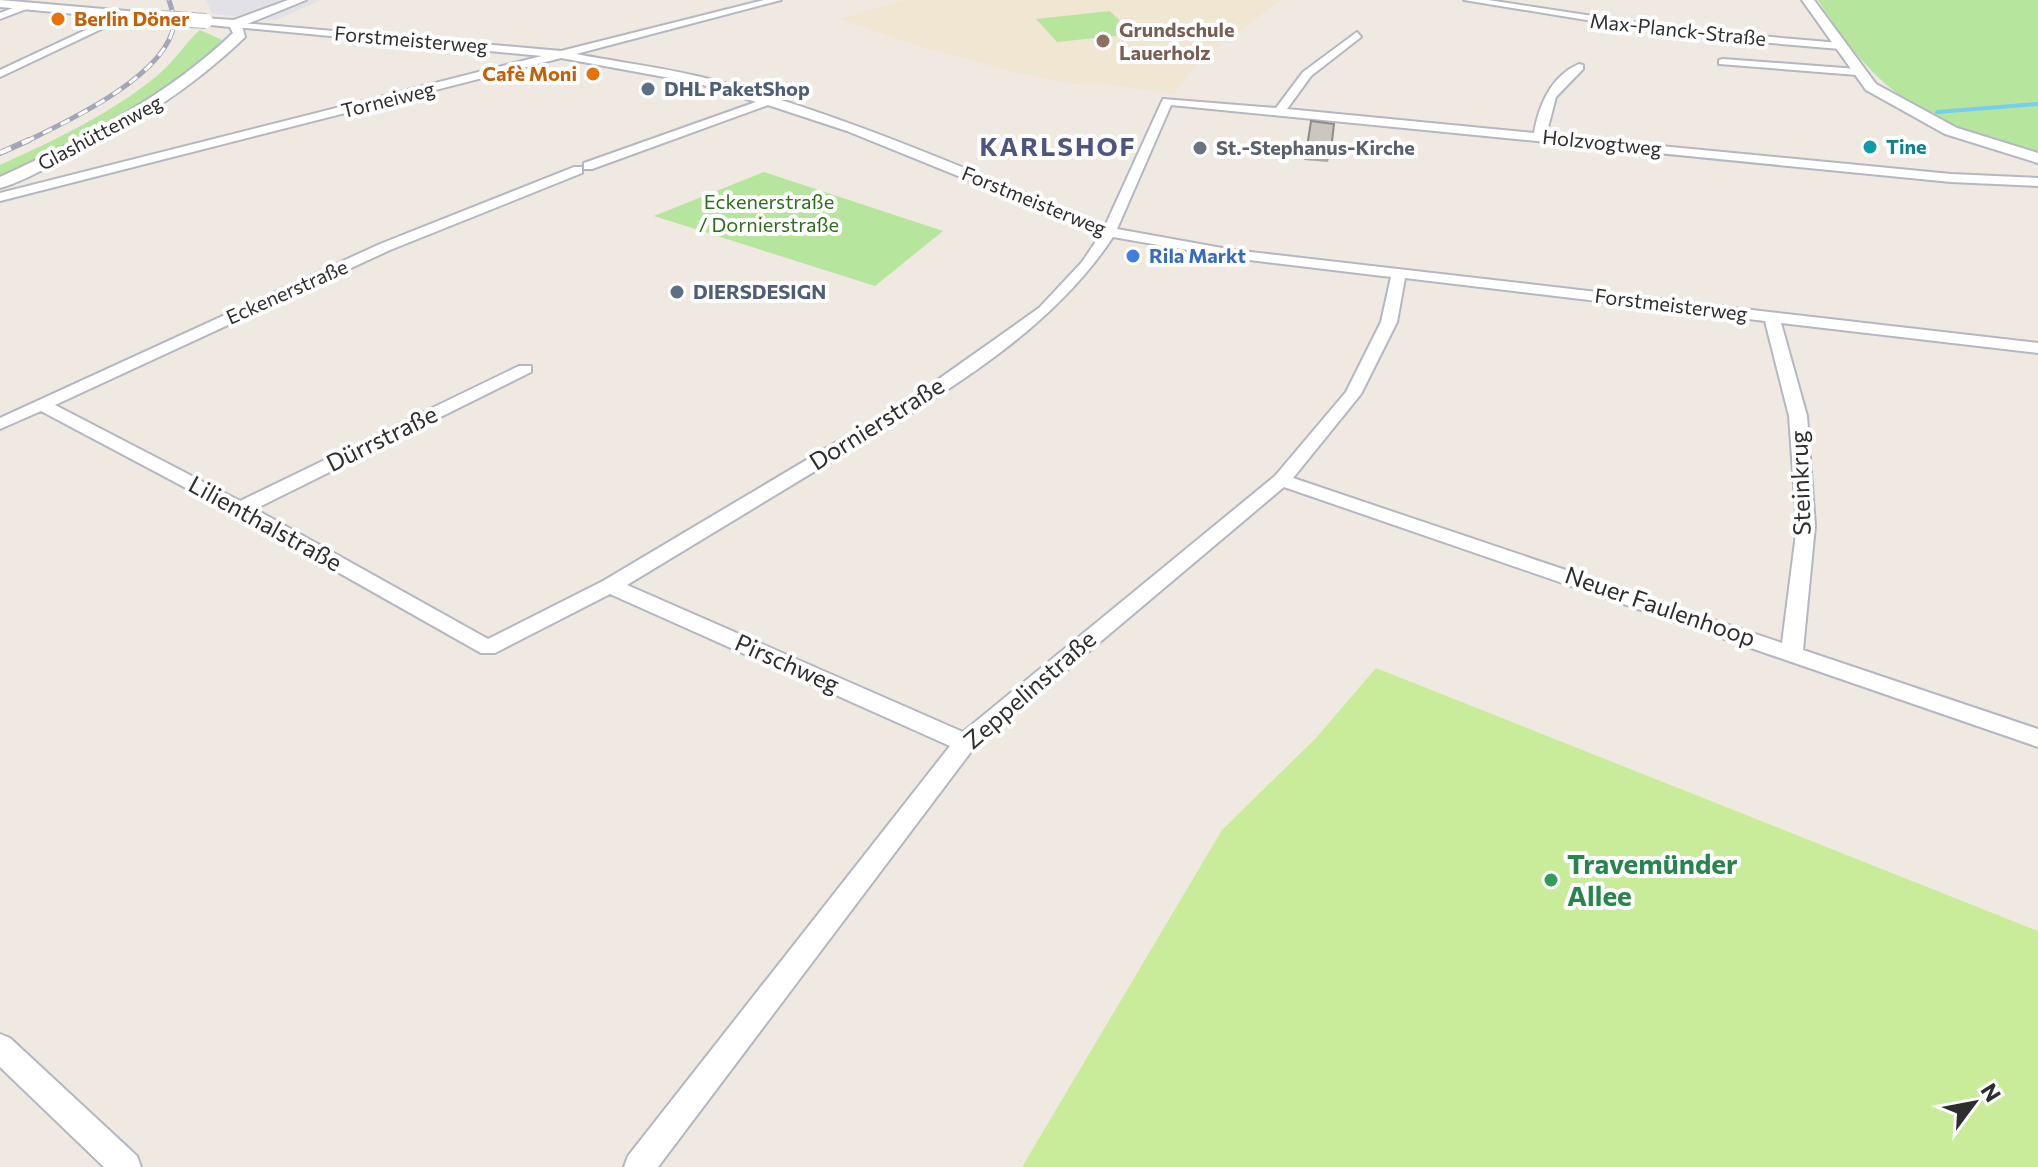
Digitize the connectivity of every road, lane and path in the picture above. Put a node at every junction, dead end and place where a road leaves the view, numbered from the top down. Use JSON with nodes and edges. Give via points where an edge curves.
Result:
{"nodes":[{"id":1,"x":300,"y":0,"type":"edge"},
{"id":2,"x":776,"y":0,"type":"edge"},
{"id":3,"x":1469,"y":0,"type":"edge"},
{"id":4,"x":1808,"y":0,"type":"edge"},
{"id":5,"x":1486,"y":2,"type":"edge"},
{"id":6,"x":0,"y":3,"type":"edge"},
{"id":7,"x":26,"y":6,"type":"junction"},
{"id":8,"x":126,"y":15,"type":"junction"},
{"id":9,"x":0,"y":16,"type":"edge"},
{"id":10,"x":235,"y":24,"type":"junction"},
{"id":11,"x":1357,"y":35,"type":"dead end"},
{"id":12,"x":1840,"y":46,"type":"junction"},
{"id":13,"x":564,"y":55,"type":"junction"},
{"id":14,"x":1723,"y":62,"type":"dead end"},
{"id":15,"x":1579,"y":67,"type":"dead end"},
{"id":16,"x":1857,"y":72,"type":"junction"},
{"id":17,"x":0,"y":74,"type":"edge"},
{"id":18,"x":769,"y":101,"type":"junction"},
{"id":19,"x":1167,"y":101,"type":"joint"},
{"id":20,"x":1280,"y":111,"type":"junction"},
{"id":21,"x":1540,"y":137,"type":"junction"},
{"id":22,"x":2038,"y":158,"type":"edge"},
{"id":23,"x":2038,"y":182,"type":"edge"},
{"id":24,"x":0,"y":183,"type":"edge"},
{"id":25,"x":0,"y":197,"type":"edge"},
{"id":26,"x":1109,"y":232,"type":"junction"},
{"id":27,"x":1399,"y":273,"type":"junction"},
{"id":28,"x":1772,"y":317,"type":"junction"},
{"id":29,"x":2038,"y":348,"type":"edge"},
{"id":30,"x":525,"y":369,"type":"dead end"},
{"id":31,"x":40,"y":404,"type":"junction"},
{"id":32,"x":0,"y":424,"type":"edge"},
{"id":33,"x":1281,"y":480,"type":"junction"},
{"id":34,"x":240,"y":509,"type":"junction"},
{"id":35,"x":610,"y":586,"type":"junction"},
{"id":36,"x":488,"y":648,"type":"joint"},
{"id":37,"x":1792,"y":651,"type":"junction"},
{"id":38,"x":2038,"y":738,"type":"edge"},
{"id":39,"x":965,"y":743,"type":"junction"},
{"id":40,"x":0,"y":1048,"type":"edge"},
{"id":41,"x":126,"y":1167,"type":"edge"},
{"id":42,"x":639,"y":1167,"type":"edge"}],
"edges":[{"from":1,"to":10,"type":"street"},
{"from":2,"to":13,"type":"street","name":"Torneiweg"},
{"from":3,"to":5,"type":"street","name":"Max-Planck-Straße"},
{"from":4,"to":12,"type":"street"},
{"from":5,"to":12,"type":"street","name":"Max-Planck-Straße","via":[[1678,32]]},
{"from":6,"to":7,"type":"street"},
{"from":7,"to":8,"type":"street"},
{"from":7,"to":9,"type":"street"},
{"from":8,"to":10,"type":"street","bridge":true},
{"from":8,"to":17,"type":"street"},
{"from":10,"to":13,"type":"street","name":"Forstmeisterweg"},
{"from":10,"to":24,"type":"street","name":"Glashüttenweg","via":[[240,34],[176,92],[71,151]]},
{"from":11,"to":20,"type":"street","via":[[1307,74]]},
{"from":12,"to":16,"type":"street"},
{"from":13,"to":18,"type":"street","name":"Forstmeisterweg","via":[[691,78]]},
{"from":13,"to":25,"type":"street","name":"Torneiweg"},
{"from":14,"to":16,"type":"street"},
{"from":15,"to":21,"type":"street","via":[[1553,87]]},
{"from":16,"to":22,"type":"street","via":[[1871,87],[1937,125]]},
{"from":18,"to":26,"type":"street","name":"Forstmeisterweg","via":[[851,128]]},
{"from":18,"to":31,"type":"street","name":"Eckenerstraße","via":[[385,247]]},
{"from":19,"to":20,"type":"street","name":"Holzvogtweg"},
{"from":19,"to":26,"type":"street","name":"Dornierstraße"},
{"from":20,"to":21,"type":"street","name":"Holzvogtweg"},
{"from":21,"to":23,"type":"street","name":"Holzvogtweg"},
{"from":26,"to":27,"type":"street","name":"Forstmeisterweg","via":[[1233,254]]},
{"from":26,"to":35,"type":"street","name":"Dornierstraße","via":[[1044,311],[925,397]]},
{"from":27,"to":28,"type":"street","name":"Forstmeisterweg"},
{"from":27,"to":33,"type":"street","name":"Zeppelinstraße","via":[[1389,322],[1353,394]]},
{"from":28,"to":29,"type":"street","name":"Forstmeisterweg"},
{"from":28,"to":37,"type":"street","name":"Steinkrug","via":[[1798,416],[1806,526]]},
{"from":30,"to":34,"type":"street","name":"Dürrstraße"},
{"from":31,"to":32,"type":"street","name":"Eckenerstraße"},
{"from":31,"to":34,"type":"street","name":"Lilienthalstraße"},
{"from":33,"to":37,"type":"street","name":"Neuer Faulenhoop"},
{"from":33,"to":39,"type":"street","name":"Zeppelinstraße"},
{"from":34,"to":36,"type":"street","name":"Lilienthalstraße"},
{"from":35,"to":36,"type":"street","name":"Dornierstraße"},
{"from":35,"to":39,"type":"street","name":"Pirschweg"},
{"from":37,"to":38,"type":"street","name":"Neuer Faulenhoop"},
{"from":39,"to":42,"type":"street","name":"Zeppelinstraße"},
{"from":40,"to":41,"type":"street"}]}
